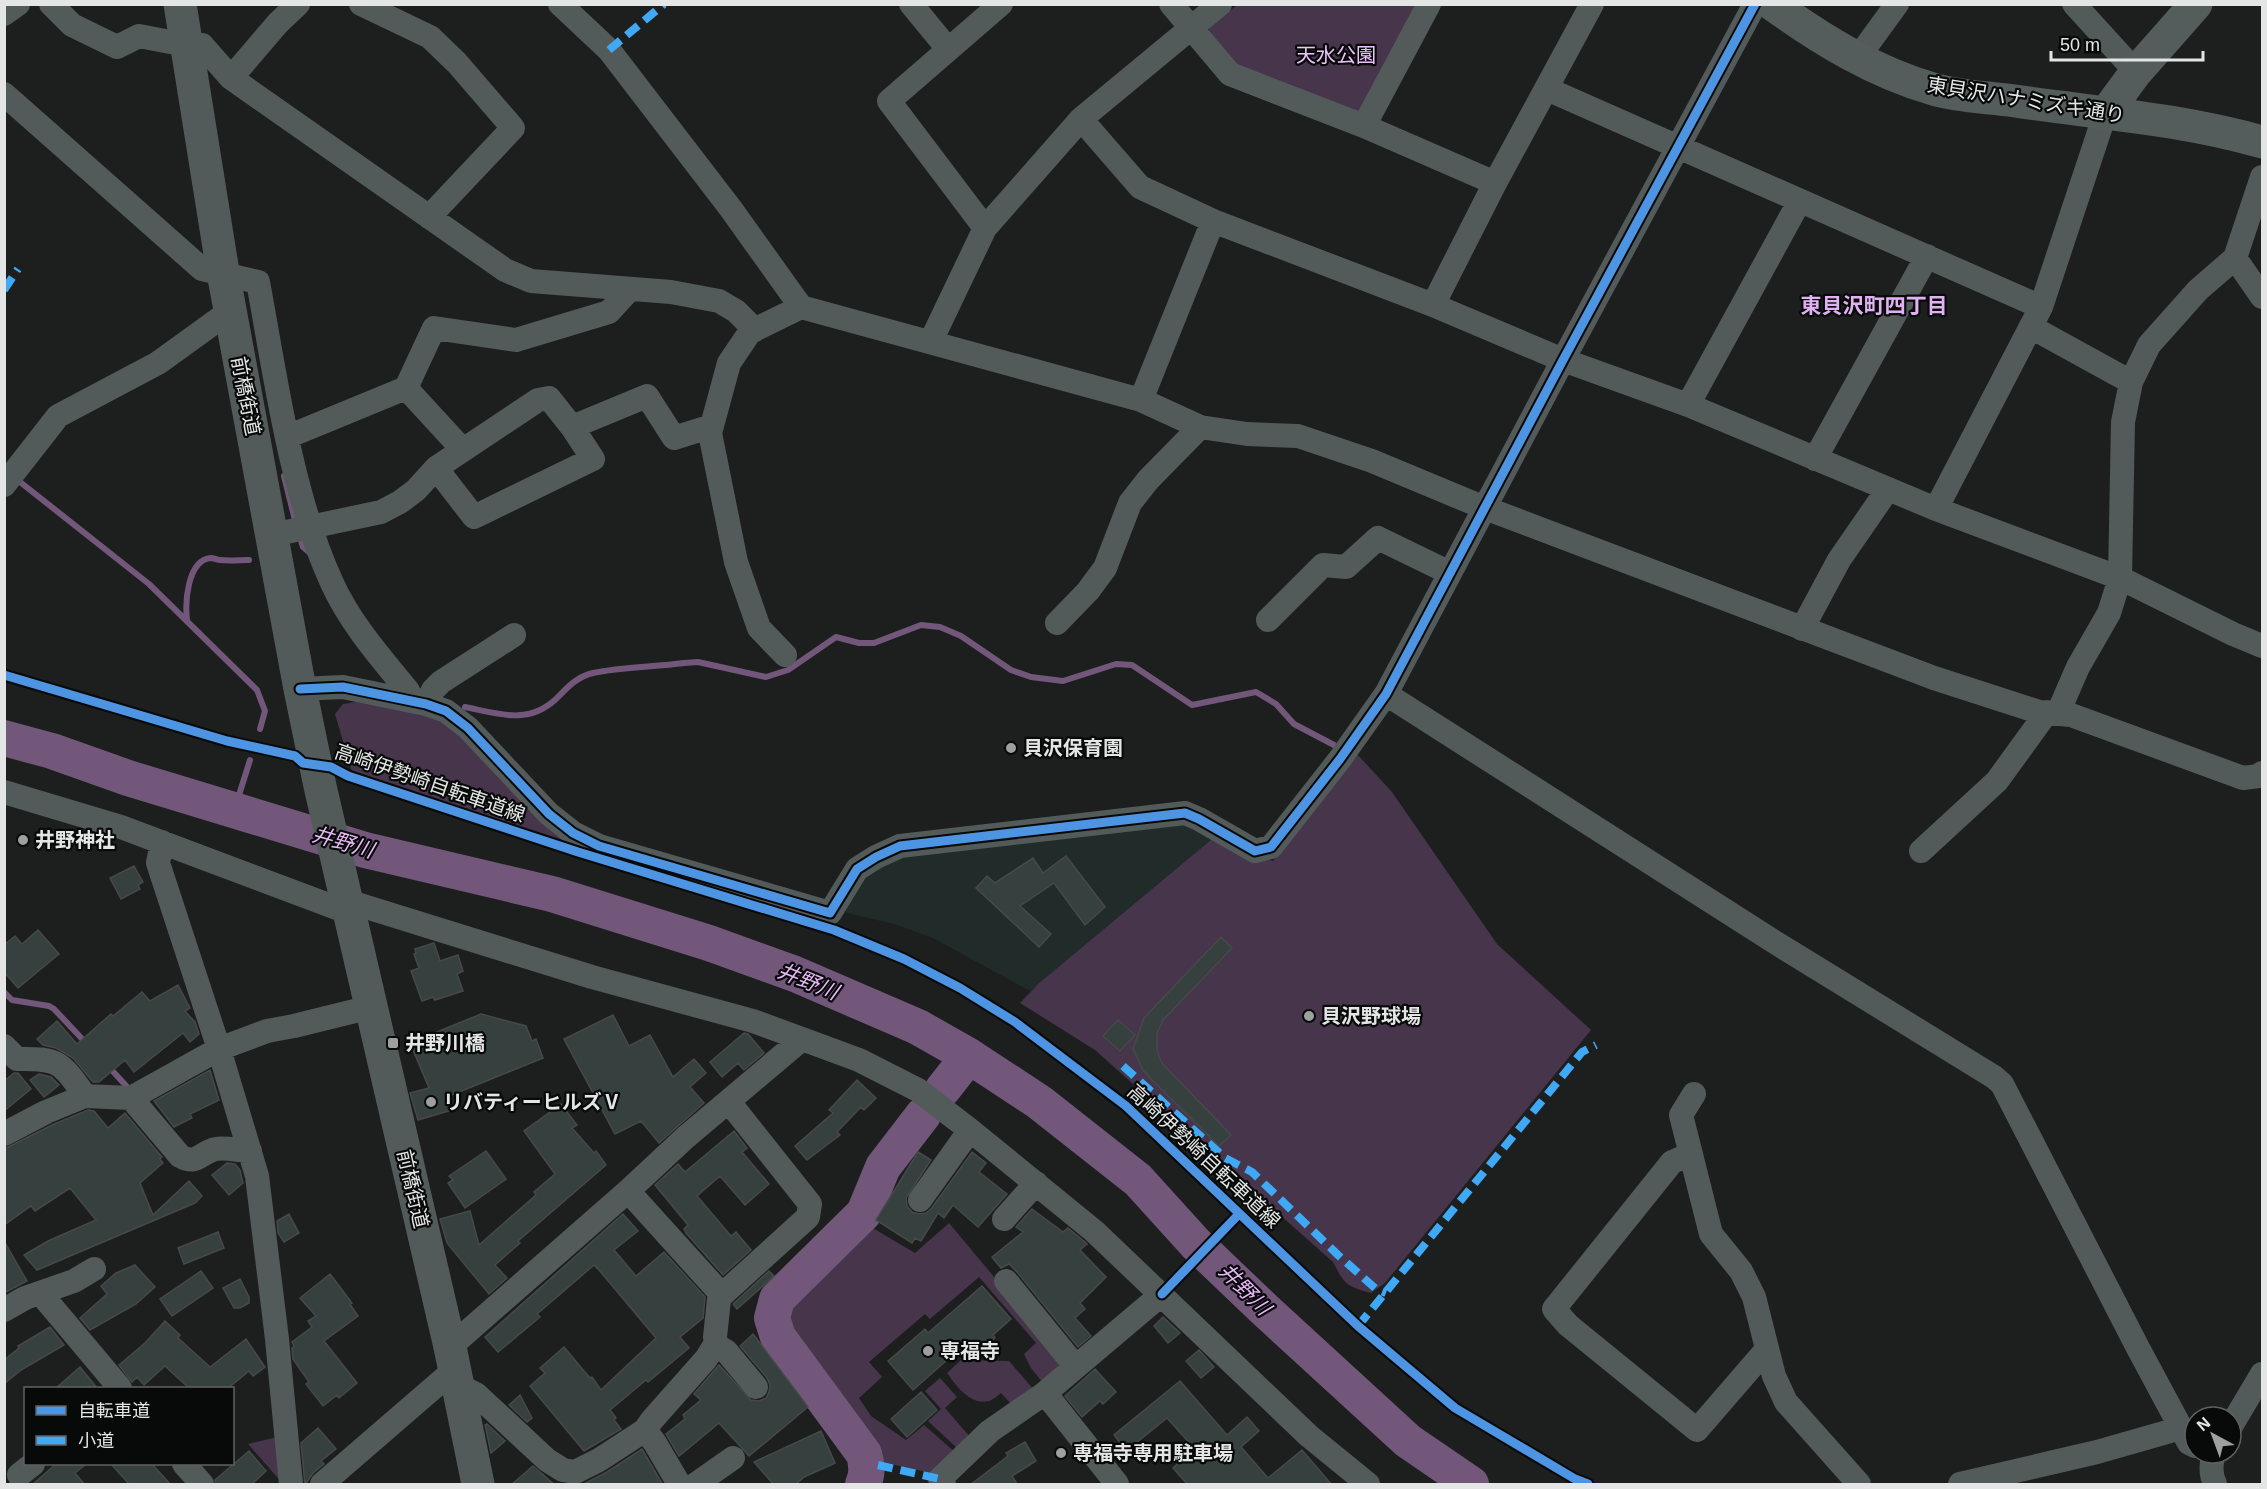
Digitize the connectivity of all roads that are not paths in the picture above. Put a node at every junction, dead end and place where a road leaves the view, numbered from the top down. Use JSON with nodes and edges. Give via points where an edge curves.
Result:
{"nodes":[{"id":1,"x":18,"y":4,"type":"edge"},
{"id":2,"x":51,"y":4,"type":"edge"},
{"id":3,"x":180,"y":4,"type":"edge"},
{"id":4,"x":298,"y":4,"type":"edge"},
{"id":5,"x":361,"y":4,"type":"edge"},
{"id":6,"x":560,"y":4,"type":"edge"},
{"id":7,"x":911,"y":4,"type":"edge"},
{"id":8,"x":1002,"y":4,"type":"edge"},
{"id":9,"x":1171,"y":4,"type":"edge"},
{"id":10,"x":1220,"y":4,"type":"edge"},
{"id":11,"x":1429,"y":4,"type":"edge"},
{"id":12,"x":1592,"y":4,"type":"edge"},
{"id":13,"x":1755,"y":4,"type":"edge"},
{"id":14,"x":1772,"y":4,"type":"edge"},
{"id":15,"x":1897,"y":4,"type":"edge"},
{"id":16,"x":2074,"y":4,"type":"edge"},
{"id":17,"x":2196,"y":4,"type":"edge"},
{"id":18,"x":4,"y":14,"type":"edge"},
{"id":19,"x":1190,"y":28,"type":"junction"},
{"id":20,"x":186,"y":45,"type":"junction"},
{"id":21,"x":948,"y":50,"type":"junction"},
{"id":22,"x":1857,"y":59,"type":"junction"},
{"id":23,"x":2136,"y":72,"type":"junction"},
{"id":24,"x":231,"y":78,"type":"junction"},
{"id":25,"x":1547,"y":89,"type":"junction"},
{"id":26,"x":4,"y":94,"type":"edge"},
{"id":27,"x":2105,"y":114,"type":"junction"},
{"id":28,"x":1081,"y":119,"type":"junction"},
{"id":29,"x":1364,"y":126,"type":"junction"},
{"id":30,"x":2262,"y":142,"type":"edge"},
{"id":31,"x":1678,"y":148,"type":"junction"},
{"id":32,"x":2262,"y":177,"type":"edge"},
{"id":33,"x":1495,"y":183,"type":"junction"},
{"id":34,"x":1799,"y":202,"type":"junction"},
{"id":35,"x":429,"y":218,"type":"junction"},
{"id":36,"x":1213,"y":221,"type":"junction"},
{"id":37,"x":985,"y":228,"type":"junction"},
{"id":38,"x":1927,"y":256,"type":"junction"},
{"id":39,"x":2235,"y":258,"type":"junction"},
{"id":40,"x":223,"y":272,"type":"junction"},
{"id":41,"x":630,"y":289,"type":"junction"},
{"id":42,"x":2262,"y":297,"type":"edge"},
{"id":43,"x":1433,"y":305,"type":"junction"},
{"id":44,"x":801,"y":307,"type":"junction"},
{"id":45,"x":230,"y":311,"type":"junction"},
{"id":46,"x":2036,"y":317,"type":"junction"},
{"id":47,"x":755,"y":330,"type":"junction"},
{"id":48,"x":931,"y":341,"type":"junction"},
{"id":49,"x":1563,"y":360,"type":"junction"},
{"id":50,"x":2131,"y":382,"type":"junction"},
{"id":51,"x":406,"y":388,"type":"junction"},
{"id":52,"x":1141,"y":400,"type":"junction"},
{"id":53,"x":1688,"y":405,"type":"junction"},
{"id":54,"x":712,"y":426,"type":"junction"},
{"id":55,"x":572,"y":427,"type":"junction"},
{"id":56,"x":1200,"y":427,"type":"junction"},
{"id":57,"x":287,"y":437,"type":"junction"},
{"id":58,"x":463,"y":450,"type":"junction"},
{"id":59,"x":1815,"y":459,"type":"junction"},
{"id":60,"x":436,"y":468,"type":"junction"},
{"id":61,"x":9,"y":478,"type":"edge"},
{"id":62,"x":1888,"y":489,"type":"junction"},
{"id":63,"x":1485,"y":508,"type":"junction"},
{"id":64,"x":1936,"y":509,"type":"junction"},
{"id":65,"x":311,"y":528,"type":"junction"},
{"id":66,"x":272,"y":535,"type":"junction"},
{"id":67,"x":1450,"y":573,"type":"junction"},
{"id":68,"x":2121,"y":579,"type":"junction"},
{"id":69,"x":1268,"y":620,"type":"dead end"},
{"id":70,"x":1057,"y":623,"type":"dead end"},
{"id":71,"x":1802,"y":629,"type":"junction"},
{"id":72,"x":514,"y":635,"type":"dead end"},
{"id":73,"x":2262,"y":646,"type":"edge"},
{"id":74,"x":785,"y":656,"type":"dead end"},
{"id":75,"x":300,"y":689,"type":"junction"},
{"id":76,"x":1386,"y":694,"type":"junction"},
{"id":77,"x":419,"y":703,"type":"junction"},
{"id":78,"x":2052,"y":712,"type":"junction"},
{"id":79,"x":2262,"y":773,"type":"edge"},
{"id":80,"x":4,"y":792,"type":"edge"},
{"id":81,"x":162,"y":842,"type":"junction"},
{"id":82,"x":1921,"y":851,"type":"dead end"},
{"id":83,"x":348,"y":903,"type":"junction"},
{"id":84,"x":371,"y":1007,"type":"junction"},
{"id":85,"x":802,"y":1039,"type":"junction"},
{"id":86,"x":4,"y":1046,"type":"edge"},
{"id":87,"x":219,"y":1049,"type":"junction"},
{"id":88,"x":1694,"y":1094,"type":"dead end"},
{"id":89,"x":85,"y":1096,"type":"junction"},
{"id":90,"x":131,"y":1098,"type":"junction"},
{"id":91,"x":729,"y":1102,"type":"junction"},
{"id":92,"x":970,"y":1130,"type":"junction"},
{"id":93,"x":4,"y":1134,"type":"edge"},
{"id":94,"x":250,"y":1151,"type":"junction"},
{"id":95,"x":1691,"y":1154,"type":"junction"},
{"id":96,"x":1036,"y":1183,"type":"junction"},
{"id":97,"x":628,"y":1191,"type":"junction"},
{"id":98,"x":920,"y":1200,"type":"dead end"},
{"id":99,"x":1005,"y":1219,"type":"dead end"},
{"id":100,"x":94,"y":1269,"type":"dead end"},
{"id":101,"x":1006,"y":1281,"type":"dead end"},
{"id":102,"x":41,"y":1294,"type":"junction"},
{"id":103,"x":1162,"y":1294,"type":"junction"},
{"id":104,"x":722,"y":1295,"type":"junction"},
{"id":105,"x":4,"y":1310,"type":"edge"},
{"id":106,"x":715,"y":1345,"type":"junction"},
{"id":107,"x":1767,"y":1349,"type":"junction"},
{"id":108,"x":454,"y":1368,"type":"junction"},
{"id":109,"x":1076,"y":1368,"type":"junction"},
{"id":110,"x":2262,"y":1374,"type":"edge"},
{"id":111,"x":118,"y":1387,"type":"edge"},
{"id":112,"x":756,"y":1387,"type":"dead end"},
{"id":113,"x":1045,"y":1393,"type":"junction"},
{"id":114,"x":2243,"y":1406,"type":"edge"},
{"id":115,"x":2183,"y":1428,"type":"edge"},
{"id":116,"x":645,"y":1430,"type":"junction"},
{"id":117,"x":2183,"y":1438,"type":"edge"},
{"id":118,"x":733,"y":1458,"type":"dead end"},
{"id":119,"x":185,"y":1465,"type":"edge"},
{"id":120,"x":2211,"y":1465,"type":"edge"},
{"id":121,"x":202,"y":1485,"type":"edge"},
{"id":122,"x":291,"y":1485,"type":"edge"},
{"id":123,"x":322,"y":1485,"type":"edge"},
{"id":124,"x":478,"y":1485,"type":"edge"},
{"id":125,"x":679,"y":1485,"type":"edge"},
{"id":126,"x":696,"y":1485,"type":"edge"},
{"id":127,"x":944,"y":1485,"type":"edge"},
{"id":128,"x":1117,"y":1485,"type":"edge"},
{"id":129,"x":1368,"y":1485,"type":"edge"},
{"id":130,"x":1859,"y":1485,"type":"edge"},
{"id":131,"x":1960,"y":1485,"type":"edge"},
{"id":132,"x":2215,"y":1485,"type":"edge"}],
"edges":[{"from":1,"to":18,"type":"street"},
{"from":2,"to":20,"type":"street","via":[[72,25],[117,47],[139,36]]},
{"from":3,"to":20,"type":"main road","name":"前橋街道"},
{"from":4,"to":24,"type":"street"},
{"from":5,"to":35,"type":"street","via":[[430,37],[513,128]]},
{"from":6,"to":44,"type":"street","via":[[609,50]]},
{"from":7,"to":21,"type":"street"},
{"from":8,"to":21,"type":"street"},
{"from":9,"to":19,"type":"street"},
{"from":10,"to":19,"type":"street"},
{"from":11,"to":29,"type":"street"},
{"from":12,"to":25,"type":"street"},
{"from":13,"to":31,"type":"street"},
{"from":14,"to":22,"type":"street","name":"東貝沢ハナミズキ通り"},
{"from":15,"to":22,"type":"street"},
{"from":16,"to":23,"type":"street"},
{"from":17,"to":23,"type":"street"},
{"from":19,"to":28,"type":"street"},
{"from":19,"to":29,"type":"street","via":[[1230,74]]},
{"from":20,"to":24,"type":"street","via":[[202,45]]},
{"from":20,"to":40,"type":"main road","name":"前橋街道"},
{"from":21,"to":37,"type":"street","via":[[889,101]]},
{"from":22,"to":27,"type":"street","name":"東貝沢ハナミズキ通り","via":[[1935,90]]},
{"from":23,"to":27,"type":"street"},
{"from":24,"to":35,"type":"street"},
{"from":25,"to":31,"type":"street"},
{"from":25,"to":33,"type":"street"},
{"from":26,"to":40,"type":"street","via":[[202,269]]},
{"from":27,"to":30,"type":"street","name":"東貝沢ハナミズキ通り","via":[[2196,126]]},
{"from":27,"to":46,"type":"street"},
{"from":28,"to":36,"type":"street","via":[[1140,187]]},
{"from":28,"to":37,"type":"street"},
{"from":29,"to":33,"type":"street"},
{"from":31,"to":34,"type":"street"},
{"from":31,"to":49,"type":"street"},
{"from":32,"to":39,"type":"street"},
{"from":33,"to":43,"type":"street"},
{"from":34,"to":38,"type":"street"},
{"from":34,"to":53,"type":"street"},
{"from":35,"to":41,"type":"street","via":[[505,270],[531,281]]},
{"from":36,"to":43,"type":"street"},
{"from":36,"to":52,"type":"street"},
{"from":37,"to":48,"type":"street"},
{"from":38,"to":46,"type":"street"},
{"from":38,"to":59,"type":"street"},
{"from":39,"to":42,"type":"street"},
{"from":39,"to":50,"type":"street","via":[[2198,290],[2150,345]]},
{"from":40,"to":45,"type":"main road","name":"前橋街道"},
{"from":40,"to":57,"type":"street","via":[[258,282]]},
{"from":41,"to":47,"type":"street","via":[[719,300]]},
{"from":41,"to":51,"type":"street","via":[[609,312],[516,340],[434,328]]},
{"from":43,"to":49,"type":"street"},
{"from":44,"to":47,"type":"street"},
{"from":44,"to":48,"type":"street"},
{"from":45,"to":61,"type":"street","via":[[158,363],[58,416]]},
{"from":45,"to":66,"type":"main road","name":"前橋街道"},
{"from":46,"to":50,"type":"street"},
{"from":46,"to":64,"type":"street"},
{"from":47,"to":54,"type":"street","via":[[729,363]]},
{"from":48,"to":52,"type":"street"},
{"from":49,"to":53,"type":"street"},
{"from":49,"to":63,"type":"street"},
{"from":50,"to":68,"type":"street","via":[[2123,422]]},
{"from":51,"to":57,"type":"street"},
{"from":51,"to":58,"type":"street"},
{"from":52,"to":56,"type":"street"},
{"from":53,"to":59,"type":"street"},
{"from":54,"to":55,"type":"street","via":[[674,438],[647,396]]},
{"from":54,"to":74,"type":"street","via":[[710,433],[736,562],[759,628]]},
{"from":55,"to":58,"type":"street","via":[[549,398],[538,400]]},
{"from":55,"to":60,"type":"street","via":[[593,459],[474,518]]},
{"from":56,"to":63,"type":"street","via":[[1298,436],[1372,461]]},
{"from":56,"to":70,"type":"street","via":[[1130,503],[1105,568],[1089,591]]},
{"from":57,"to":65,"type":"street"},
{"from":58,"to":60,"type":"street"},
{"from":59,"to":62,"type":"street"},
{"from":60,"to":65,"type":"street","via":[[416,490],[381,512]]},
{"from":62,"to":64,"type":"street"},
{"from":62,"to":71,"type":"street","via":[[1823,586]]},
{"from":63,"to":67,"type":"street"},
{"from":63,"to":71,"type":"street"},
{"from":64,"to":68,"type":"street"},
{"from":65,"to":66,"type":"street"},
{"from":65,"to":77,"type":"street","via":[[343,602]]},
{"from":66,"to":75,"type":"main road","name":"前橋街道"},
{"from":67,"to":69,"type":"street","via":[[1378,538],[1346,567],[1323,565]]},
{"from":67,"to":76,"type":"street"},
{"from":68,"to":73,"type":"street"},
{"from":68,"to":78,"type":"street","via":[[2109,613]]},
{"from":71,"to":78,"type":"street","via":[[1934,678],[2039,712]]},
{"from":72,"to":77,"type":"street","via":[[441,682]]},
{"from":75,"to":77,"type":"street","via":[[344,687]]},
{"from":75,"to":83,"type":"main road","name":"前橋街道"},
{"from":76,"to":77,"type":"street","via":[[1271,847],[1255,851],[1185,813],[900,846],[858,869],[830,913],[599,846],[549,814],[468,728],[446,711]]},
{"from":76,"to":115,"type":"street","via":[[2002,1084]]},
{"from":78,"to":79,"type":"street","via":[[2071,715],[2243,778]]},
{"from":78,"to":82,"type":"street","via":[[1997,781]]},
{"from":80,"to":81,"type":"street"},
{"from":81,"to":83,"type":"street"},
{"from":81,"to":87,"type":"street","via":[[158,863]]},
{"from":83,"to":84,"type":"main road","name":"前橋街道"},
{"from":83,"to":85,"type":"street","via":[[753,1021]]},
{"from":84,"to":87,"type":"street","via":[[267,1030]]},
{"from":84,"to":108,"type":"main road","name":"前橋街道"},
{"from":85,"to":91,"type":"street"},
{"from":85,"to":92,"type":"street","via":[[859,1060],[918,1090]]},
{"from":86,"to":89,"type":"street","via":[[17,1059],[57,1062]]},
{"from":87,"to":90,"type":"street"},
{"from":87,"to":94,"type":"street"},
{"from":88,"to":95,"type":"street","via":[[1681,1114]]},
{"from":89,"to":90,"type":"street"},
{"from":89,"to":93,"type":"street"},
{"from":90,"to":94,"type":"street","via":[[187,1160],[216,1149]]},
{"from":91,"to":97,"type":"street"},
{"from":91,"to":104,"type":"street","via":[[810,1204],[810,1210],[808,1217]]},
{"from":92,"to":96,"type":"street"},
{"from":92,"to":98,"type":"street"},
{"from":94,"to":122,"type":"street","via":[[257,1176],[278,1339]]},
{"from":95,"to":107,"type":"street","via":[[1711,1234],[1741,1271],[1754,1297]]},
{"from":95,"to":107,"type":"street","via":[[1672,1162],[1554,1309],[1568,1325],[1697,1430]]},
{"from":96,"to":99,"type":"street"},
{"from":96,"to":103,"type":"street"},
{"from":97,"to":104,"type":"street"},
{"from":97,"to":108,"type":"street"},
{"from":100,"to":102,"type":"street"},
{"from":101,"to":109,"type":"street"},
{"from":102,"to":105,"type":"street"},
{"from":102,"to":111,"type":"street"},
{"from":103,"to":109,"type":"street"},
{"from":103,"to":129,"type":"street","via":[[1309,1436]]},
{"from":104,"to":106,"type":"street"},
{"from":106,"to":112,"type":"street","via":[[726,1351]]},
{"from":106,"to":116,"type":"street"},
{"from":107,"to":130,"type":"street","via":[[1786,1402]]},
{"from":108,"to":116,"type":"street","via":[[476,1394],[563,1470],[575,1472]]},
{"from":108,"to":123,"type":"street"},
{"from":108,"to":124,"type":"main road","name":"前橋街道"},
{"from":109,"to":113,"type":"street"},
{"from":110,"to":114,"type":"street"},
{"from":113,"to":127,"type":"street","via":[[976,1443],[940,1479]]},
{"from":113,"to":128,"type":"street"},
{"from":116,"to":125,"type":"street"},
{"from":117,"to":131,"type":"street","via":[[2097,1452]]},
{"from":118,"to":126,"type":"street"},
{"from":119,"to":121,"type":"street"},
{"from":120,"to":132,"type":"street"}]}
